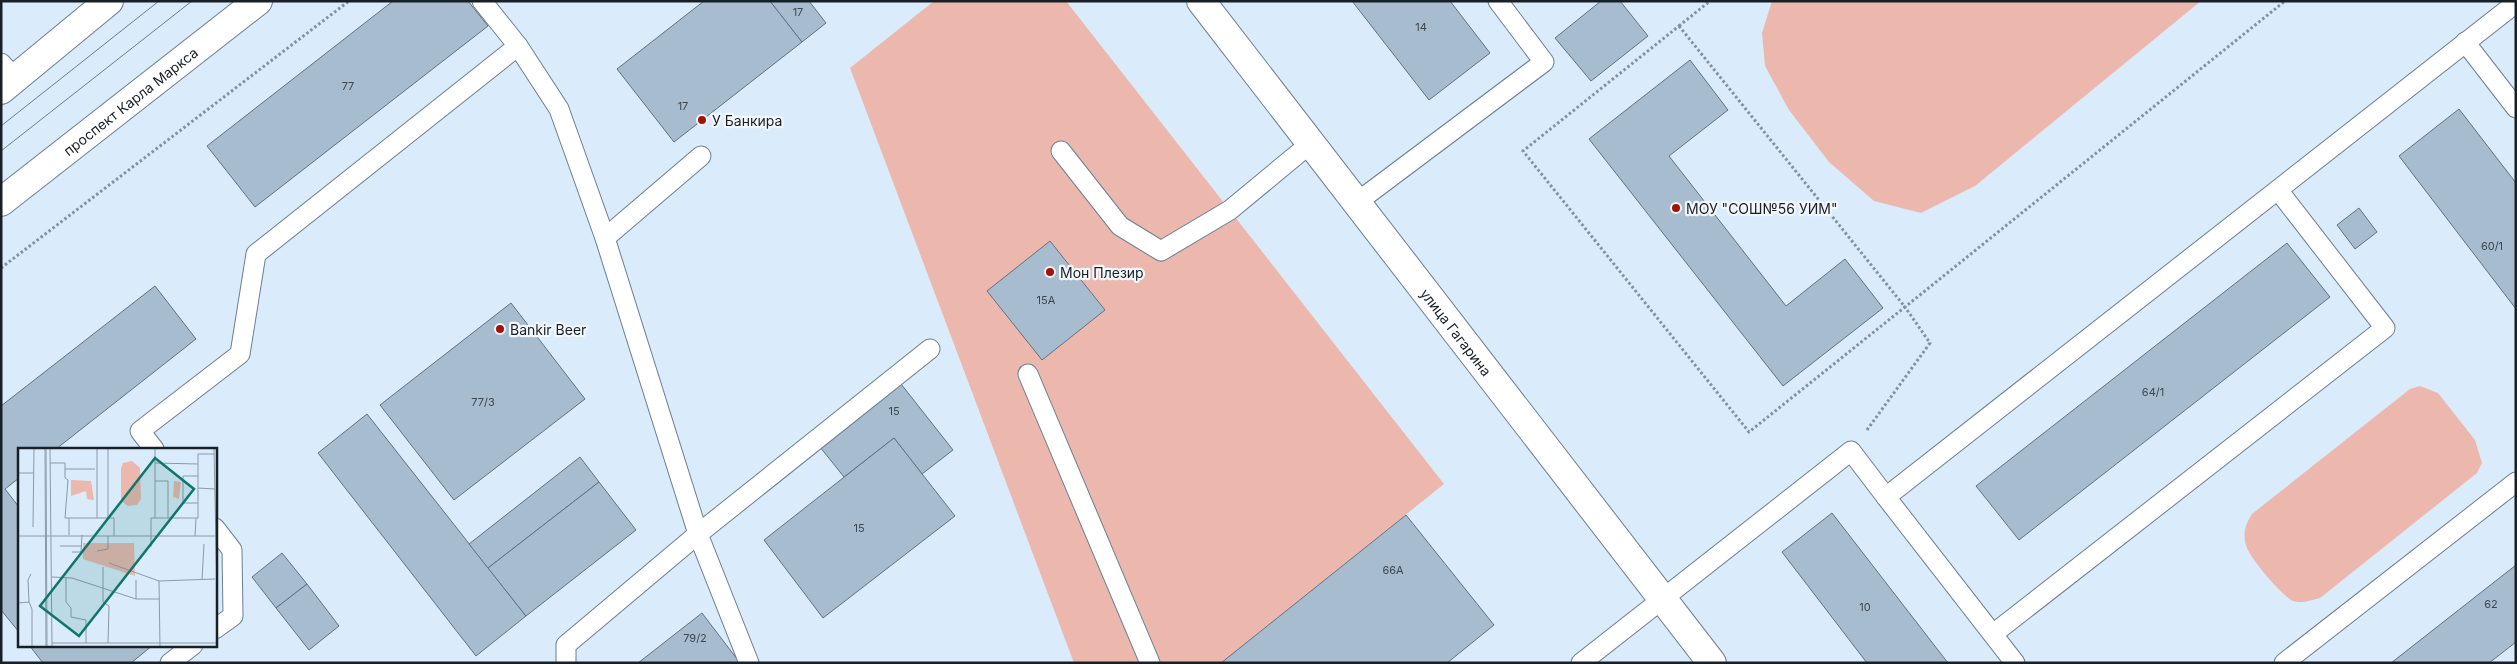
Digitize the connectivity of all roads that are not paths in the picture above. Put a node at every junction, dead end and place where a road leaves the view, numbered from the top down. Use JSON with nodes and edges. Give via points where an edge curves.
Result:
{"nodes":[{"id":1,"x":109,"y":1,"type":"edge"},
{"id":2,"x":258,"y":1,"type":"edge"},
{"id":3,"x":482,"y":1,"type":"edge"},
{"id":4,"x":1201,"y":1,"type":"edge"},
{"id":5,"x":1498,"y":1,"type":"edge"},
{"id":6,"x":2516,"y":3,"type":"edge"},
{"id":7,"x":2465,"y":42,"type":"junction"},
{"id":8,"x":518,"y":46,"type":"junction"},
{"id":9,"x":6,"y":77,"type":"edge"},
{"id":10,"x":2516,"y":108,"type":"edge"},
{"id":11,"x":1311,"y":143,"type":"junction"},
{"id":12,"x":1061,"y":150,"type":"dead end"},
{"id":13,"x":701,"y":156,"type":"dead end"},
{"id":14,"x":2278,"y":190,"type":"junction"},
{"id":15,"x":1,"y":202,"type":"edge"},
{"id":16,"x":1356,"y":203,"type":"junction"},
{"id":17,"x":606,"y":238,"type":"junction"},
{"id":18,"x":930,"y":349,"type":"dead end"},
{"id":19,"x":1028,"y":374,"type":"dead end"},
{"id":20,"x":153,"y":448,"type":"edge"},
{"id":21,"x":2516,"y":482,"type":"edge"},
{"id":22,"x":1886,"y":497,"type":"junction"},
{"id":23,"x":216,"y":529,"type":"edge"},
{"id":24,"x":698,"y":534,"type":"junction"},
{"id":25,"x":1662,"y":599,"type":"junction"},
{"id":26,"x":216,"y":628,"type":"edge"},
{"id":27,"x":1993,"y":634,"type":"junction"},
{"id":28,"x":193,"y":646,"type":"edge"},
{"id":29,"x":170,"y":663,"type":"edge"},
{"id":30,"x":566,"y":663,"type":"edge"},
{"id":31,"x":749,"y":663,"type":"edge"},
{"id":32,"x":1150,"y":663,"type":"edge"},
{"id":33,"x":1582,"y":663,"type":"edge"},
{"id":34,"x":1712,"y":663,"type":"edge"},
{"id":35,"x":2015,"y":663,"type":"edge"},
{"id":36,"x":2284,"y":663,"type":"edge"}],
"edges":[{"from":1,"to":9,"type":"main road"},
{"from":2,"to":15,"type":"main road","name":"проспект Карла Маркса"},
{"from":3,"to":8,"type":"lane"},
{"from":4,"to":11,"type":"main road","name":"улица Гагарина"},
{"from":5,"to":16,"type":"lane","via":[[1544,62]]},
{"from":6,"to":7,"type":"lane"},
{"from":7,"to":10,"type":"lane"},
{"from":7,"to":14,"type":"lane"},
{"from":8,"to":17,"type":"lane","via":[[559,109]]},
{"from":8,"to":20,"type":"lane","via":[[256,254],[240,354],[140,431]]},
{"from":11,"to":12,"type":"lane","via":[[1230,210],[1160,251],[1120,226]]},
{"from":11,"to":16,"type":"main road","name":"улица Гагарина"},
{"from":13,"to":17,"type":"lane"},
{"from":14,"to":22,"type":"lane"},
{"from":14,"to":27,"type":"lane","via":[[2385,328]]},
{"from":16,"to":25,"type":"main road","name":"улица Гагарина"},
{"from":17,"to":24,"type":"lane"},
{"from":18,"to":24,"type":"lane"},
{"from":19,"to":32,"type":"lane"},
{"from":21,"to":36,"type":"lane"},
{"from":22,"to":25,"type":"lane","via":[[1851,451]]},
{"from":22,"to":27,"type":"lane"},
{"from":23,"to":26,"type":"lane","via":[[232,550],[233,616]]},
{"from":24,"to":30,"type":"lane","via":[[566,645]]},
{"from":24,"to":31,"type":"lane"},
{"from":25,"to":33,"type":"lane"},
{"from":25,"to":34,"type":"main road","name":"улица Гагарина"},
{"from":27,"to":35,"type":"lane"},
{"from":28,"to":29,"type":"lane"}]}
